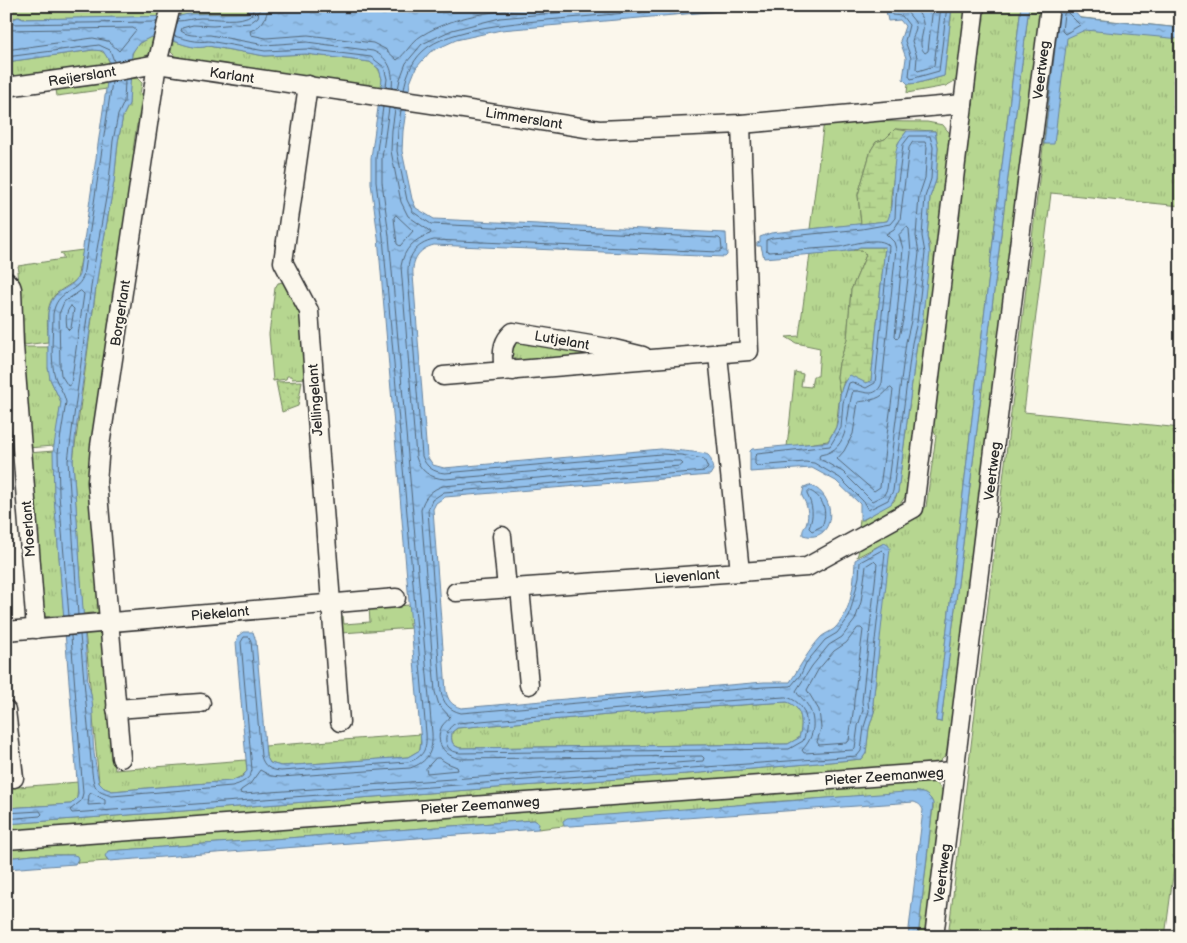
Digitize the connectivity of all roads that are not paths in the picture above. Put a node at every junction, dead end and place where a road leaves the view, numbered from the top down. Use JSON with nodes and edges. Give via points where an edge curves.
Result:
{"nodes":[{"id":1,"x":975,"y":6,"type":"edge"},
{"id":2,"x":1050,"y":6,"type":"edge"},
{"id":3,"x":171,"y":8,"type":"edge"},
{"id":4,"x":159,"y":56,"type":"junction"},
{"id":5,"x":308,"y":85,"type":"junction"},
{"id":6,"x":6,"y":87,"type":"edge"},
{"id":7,"x":963,"y":104,"type":"junction"},
{"id":8,"x":741,"y":124,"type":"junction"},
{"id":9,"x":6,"y":281,"type":"edge"},
{"id":10,"x":718,"y":354,"type":"junction"},
{"id":11,"x":658,"y":359,"type":"junction"},
{"id":12,"x":513,"y":371,"type":"junction"},
{"id":13,"x":443,"y":376,"type":"dead end"},
{"id":14,"x":502,"y":536,"type":"dead end"},
{"id":15,"x":740,"y":572,"type":"junction"},
{"id":16,"x":514,"y":589,"type":"junction"},
{"id":17,"x":456,"y":592,"type":"dead end"},
{"id":18,"x":396,"y":598,"type":"dead end"},
{"id":19,"x":331,"y":604,"type":"junction"},
{"id":20,"x":105,"y":623,"type":"junction"},
{"id":21,"x":43,"y":628,"type":"junction"},
{"id":22,"x":6,"y":631,"type":"edge"},
{"id":23,"x":529,"y":685,"type":"dead end"},
{"id":24,"x":201,"y":703,"type":"dead end"},
{"id":25,"x":116,"y":709,"type":"junction"},
{"id":26,"x":6,"y":710,"type":"edge"},
{"id":27,"x":340,"y":722,"type":"dead end"},
{"id":28,"x":121,"y":758,"type":"dead end"},
{"id":29,"x":954,"y":771,"type":"junction"},
{"id":30,"x":14,"y":778,"type":"dead end"},
{"id":31,"x":6,"y":840,"type":"edge"},
{"id":32,"x":934,"y":937,"type":"edge"}],
"edges":[{"from":1,"to":7,"type":"street"},
{"from":2,"to":29,"type":"street","name":"Veertweg"},
{"from":3,"to":4,"type":"street","name":"Borgerlant"},
{"from":4,"to":5,"type":"street","name":"Karlant"},
{"from":4,"to":6,"type":"street","name":"Reijerslant","via":[[136,67]]},
{"from":4,"to":20,"type":"street","name":"Borgerlant","via":[[100,446],[97,482]]},
{"from":5,"to":8,"type":"street","name":"Limmerslant","via":[[599,130]]},
{"from":5,"to":19,"type":"street","name":"Jellingelant","via":[[283,262],[309,311]]},
{"from":7,"to":8,"type":"street","name":"Limmerslant"},
{"from":7,"to":15,"type":"street","via":[[914,508],[808,567]]},
{"from":8,"to":10,"type":"street","name":"Lutjelant","via":[[750,351]]},
{"from":9,"to":21,"type":"street","name":"Moerlant","via":[[12,289],[16,366]]},
{"from":10,"to":11,"type":"street","name":"Lutjelant"},
{"from":10,"to":15,"type":"street","name":"Lievenlant"},
{"from":11,"to":12,"type":"street","name":"Lutjelant"},
{"from":11,"to":12,"type":"street","name":"Lutjelant","via":[[513,332],[505,339],[502,352],[503,363]]},
{"from":12,"to":13,"type":"street","name":"Lutjelant"},
{"from":14,"to":16,"type":"street"},
{"from":15,"to":16,"type":"street","name":"Lievenlant"},
{"from":16,"to":17,"type":"street","name":"Lievenlant"},
{"from":16,"to":23,"type":"street"},
{"from":18,"to":19,"type":"street"},
{"from":19,"to":20,"type":"street","name":"Piekelant"},
{"from":19,"to":27,"type":"street","name":"Jellingelant"},
{"from":20,"to":21,"type":"street","name":"Piekelant"},
{"from":20,"to":25,"type":"street"},
{"from":21,"to":22,"type":"street","name":"Piekelant"},
{"from":24,"to":25,"type":"street"},
{"from":25,"to":28,"type":"street"},
{"from":26,"to":30,"type":"street"},
{"from":29,"to":31,"type":"street","name":"Pieter Zeemanweg"},
{"from":29,"to":32,"type":"street","name":"Veertweg"}]}
